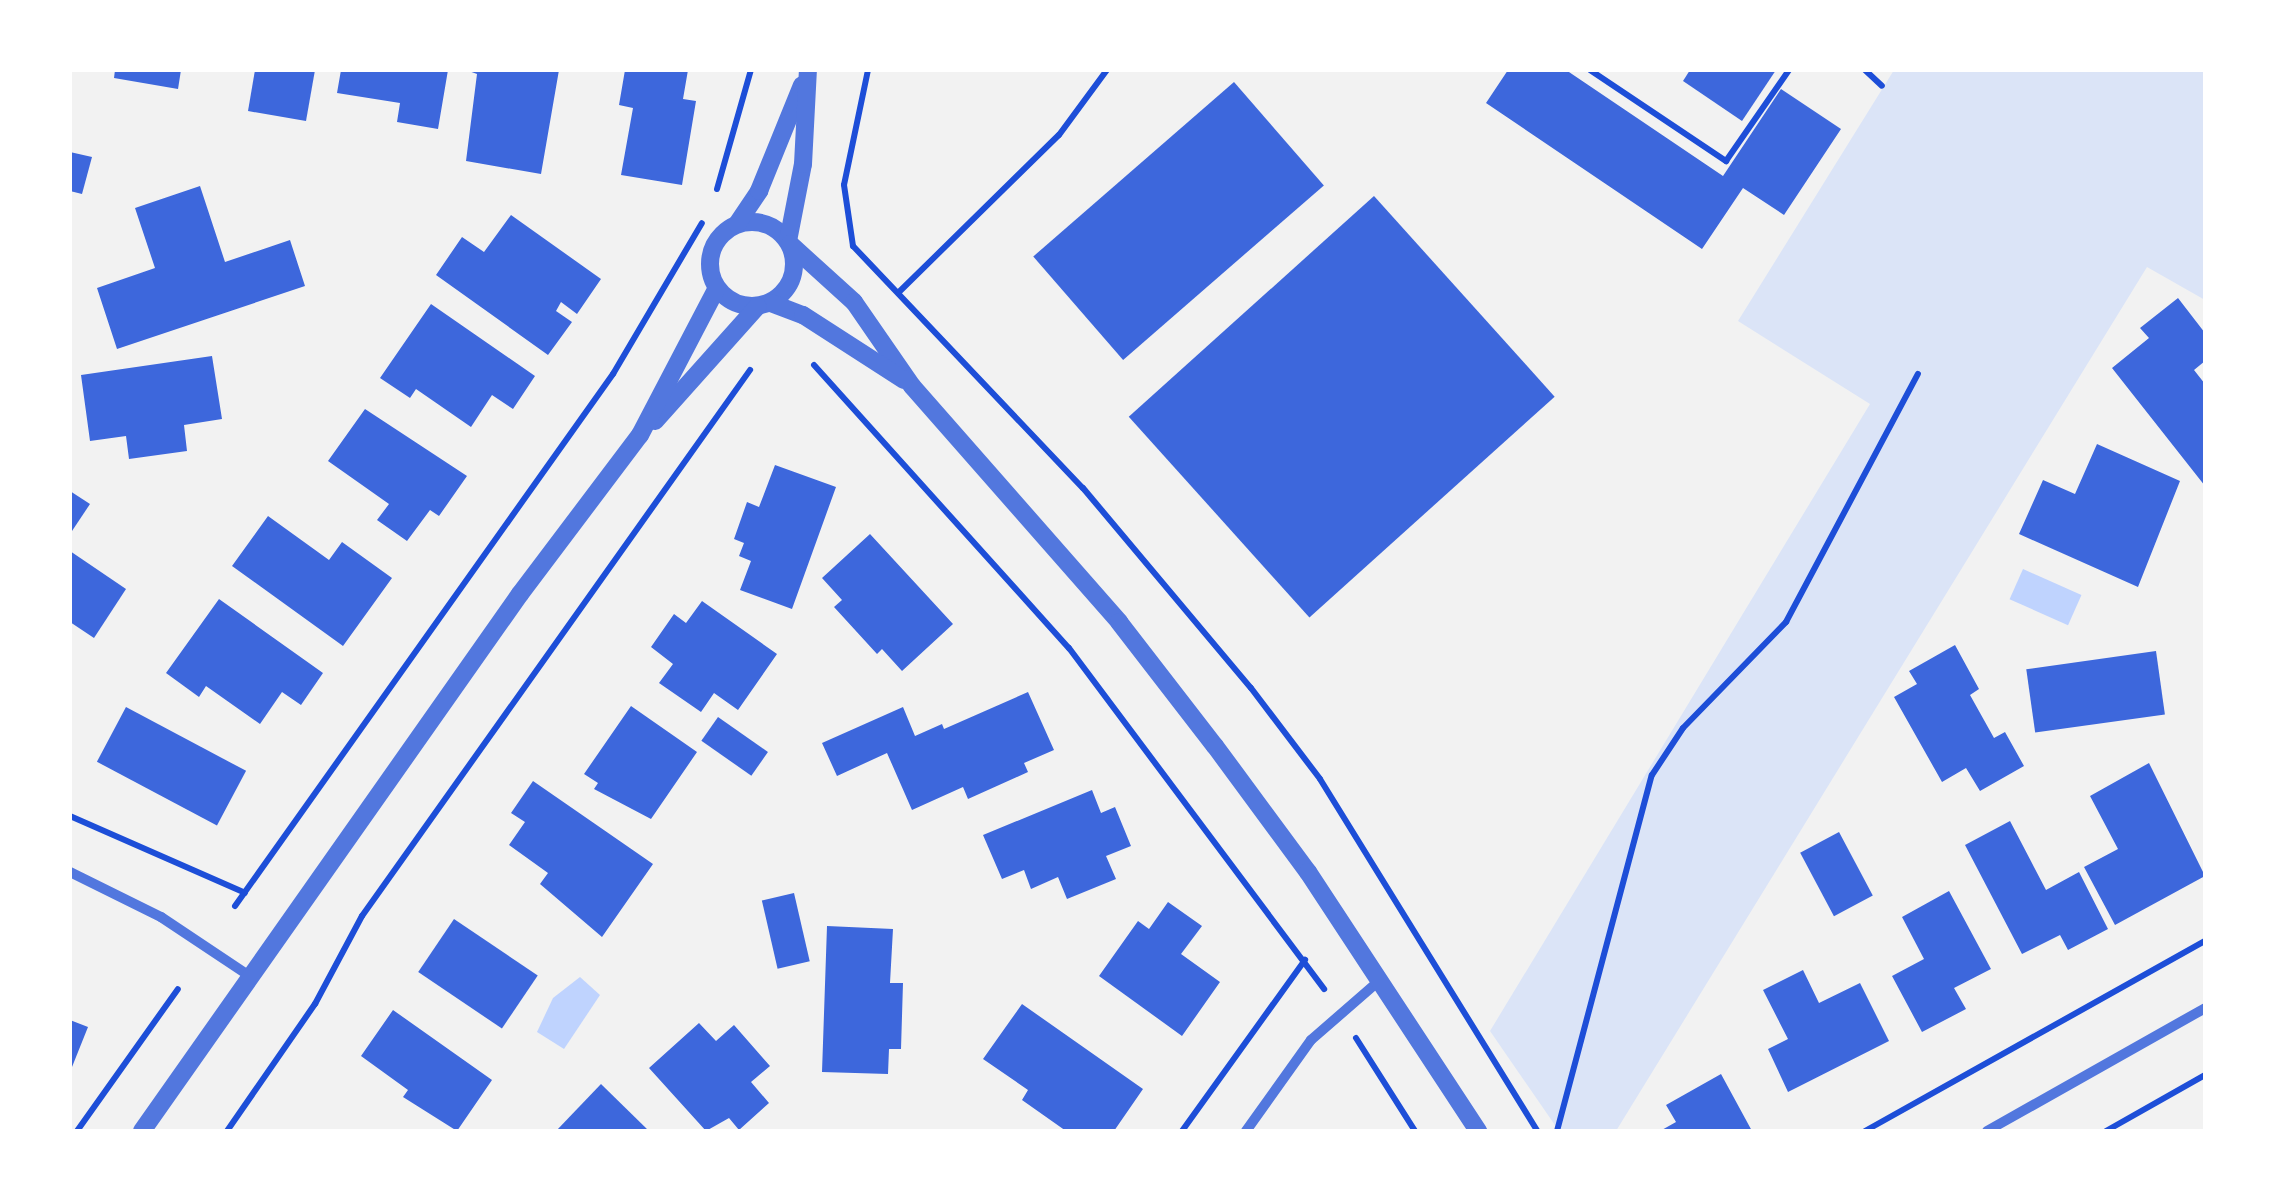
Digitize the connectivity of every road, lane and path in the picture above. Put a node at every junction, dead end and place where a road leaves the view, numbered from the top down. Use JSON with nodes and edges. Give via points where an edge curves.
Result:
{"nodes":[{"id":1,"x":750,"y":70,"type":"edge"},
{"id":2,"x":808,"y":70,"type":"edge"},
{"id":3,"x":868,"y":70,"type":"edge"},
{"id":4,"x":1107,"y":70,"type":"edge"},
{"id":5,"x":1590,"y":70,"type":"edge"},
{"id":6,"x":1789,"y":70,"type":"edge"},
{"id":7,"x":1865,"y":70,"type":"edge"},
{"id":8,"x":1882,"y":86,"type":"dead end"},
{"id":9,"x":712,"y":203,"type":"dead end"},
{"id":10,"x":705,"y":218,"type":"dead end"},
{"id":11,"x":737,"y":224,"type":"junction"},
{"id":12,"x":789,"y":242,"type":"junction"},
{"id":13,"x":716,"y":288,"type":"junction"},
{"id":14,"x":899,"y":292,"type":"junction"},
{"id":15,"x":765,"y":305,"type":"junction"},
{"id":16,"x":804,"y":355,"type":"dead end"},
{"id":17,"x":755,"y":362,"type":"dead end"},
{"id":18,"x":1918,"y":374,"type":"dead end"},
{"id":19,"x":912,"y":386,"type":"junction"},
{"id":20,"x":640,"y":435,"type":"junction"},
{"id":21,"x":70,"y":816,"type":"edge"},
{"id":22,"x":70,"y":872,"type":"edge"},
{"id":23,"x":245,"y":893,"type":"junction"},
{"id":24,"x":236,"y":906,"type":"dead end"},
{"id":25,"x":2205,"y":941,"type":"edge"},
{"id":26,"x":1305,"y":960,"type":"junction"},
{"id":27,"x":251,"y":977,"type":"junction"},
{"id":28,"x":1381,"y":979,"type":"junction"},
{"id":29,"x":178,"y":989,"type":"dead end"},
{"id":30,"x":2205,"y":1008,"type":"edge"},
{"id":31,"x":1339,"y":1012,"type":"junction"},
{"id":32,"x":2205,"y":1076,"type":"edge"},
{"id":33,"x":77,"y":1131,"type":"edge"},
{"id":34,"x":142,"y":1131,"type":"edge"},
{"id":35,"x":227,"y":1131,"type":"edge"},
{"id":36,"x":1182,"y":1131,"type":"edge"},
{"id":37,"x":1246,"y":1131,"type":"edge"},
{"id":38,"x":1415,"y":1131,"type":"edge"},
{"id":39,"x":1478,"y":1131,"type":"edge"},
{"id":40,"x":1537,"y":1131,"type":"edge"},
{"id":41,"x":1558,"y":1131,"type":"edge"},
{"id":42,"x":1865,"y":1131,"type":"edge"},
{"id":43,"x":1987,"y":1131,"type":"edge"},
{"id":44,"x":2106,"y":1131,"type":"edge"}],
"edges":[{"from":1,"to":9,"type":"path"},
{"from":2,"to":11,"type":"street","via":[[758,191]]},
{"from":2,"to":12,"type":"street","via":[[803,164]]},
{"from":3,"to":14,"type":"path","via":[[844,196],[853,246]]},
{"from":4,"to":14,"type":"path","via":[[1060,135]]},
{"from":5,"to":6,"type":"path","via":[[1726,162]]},
{"from":7,"to":8,"type":"path"},
{"from":10,"to":23,"type":"path","via":[[613,374]]},
{"from":11,"to":12,"type":"street","via":[[765,224]]},
{"from":11,"to":13,"type":"street","via":[[712,251]]},
{"from":12,"to":15,"type":"street","via":[[790,284]]},
{"from":12,"to":19,"type":"street","via":[[854,302]]},
{"from":13,"to":15,"type":"street","via":[[739,305]]},
{"from":13,"to":20,"type":"street"},
{"from":14,"to":40,"type":"path","via":[[1059,461],[1251,688],[1320,780]]},
{"from":15,"to":19,"type":"street","via":[[803,316]]},
{"from":15,"to":20,"type":"street"},
{"from":16,"to":26,"type":"path","via":[[1069,648]]},
{"from":17,"to":35,"type":"path","via":[[362,916],[315,1004]]},
{"from":18,"to":41,"type":"path","via":[[1786,622],[1683,728],[1652,775]]},
{"from":19,"to":28,"type":"street","via":[[1118,622]]},
{"from":20,"to":27,"type":"street"},
{"from":21,"to":23,"type":"path"},
{"from":22,"to":27,"type":"street","via":[[161,918]]},
{"from":23,"to":24,"type":"path"},
{"from":25,"to":42,"type":"path"},
{"from":26,"to":31,"type":"path"},
{"from":26,"to":36,"type":"path"},
{"from":27,"to":34,"type":"street"},
{"from":28,"to":31,"type":"street"},
{"from":28,"to":39,"type":"street"},
{"from":29,"to":33,"type":"path"},
{"from":30,"to":43,"type":"street"},
{"from":31,"to":37,"type":"street"},
{"from":31,"to":38,"type":"path"},
{"from":32,"to":44,"type":"path"}]}
